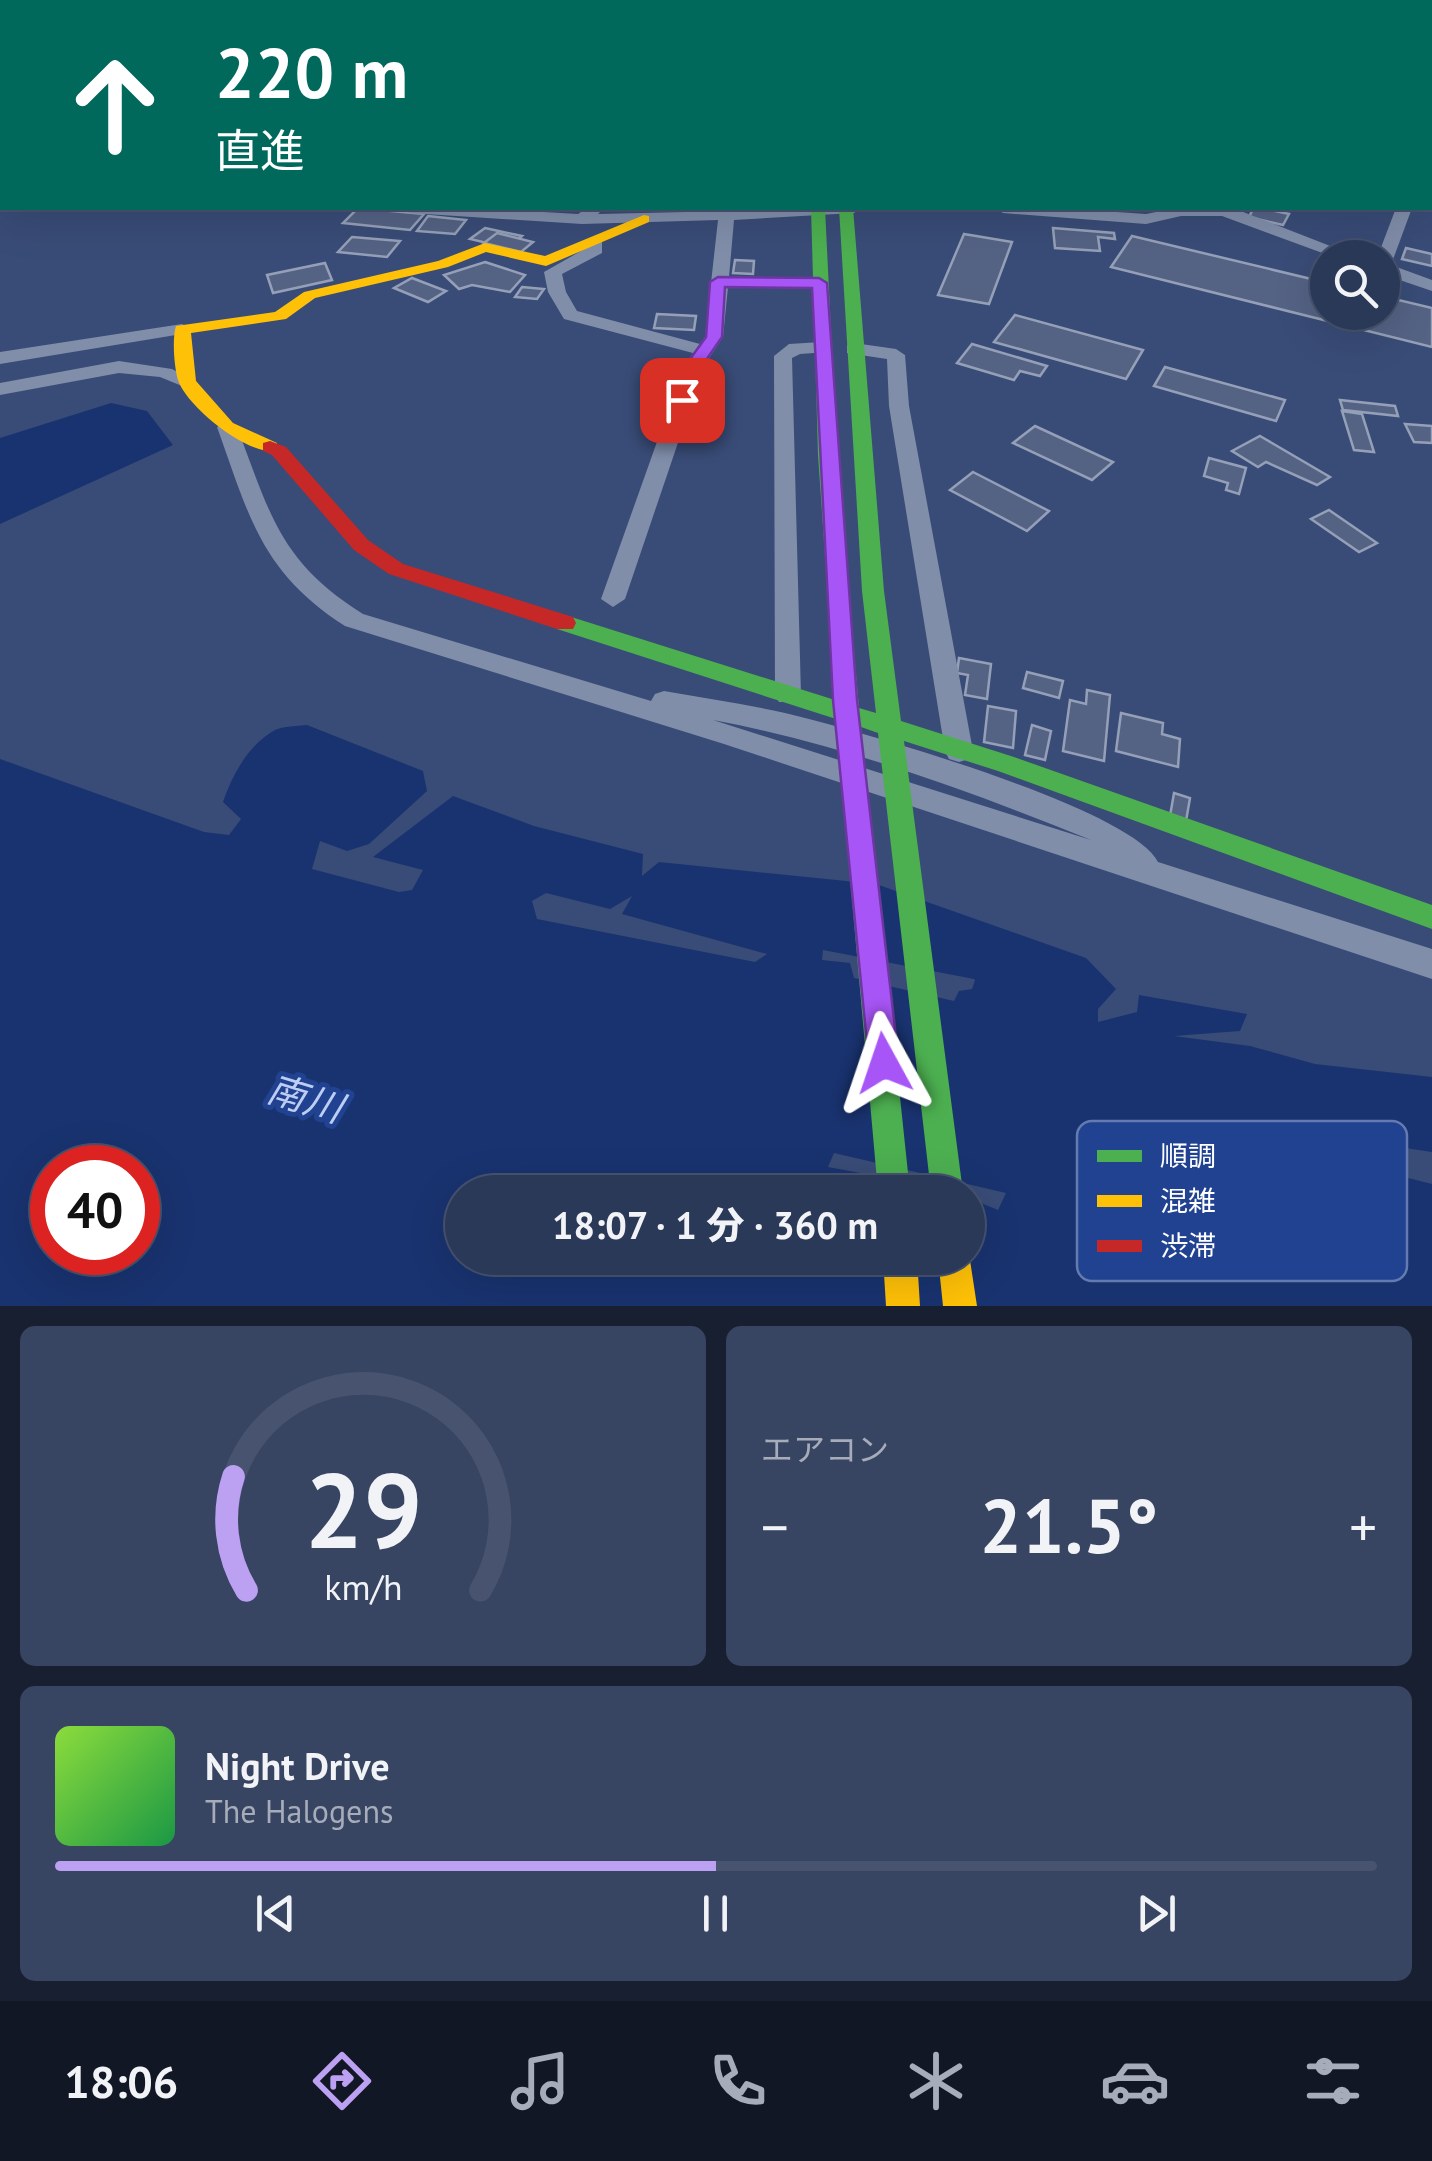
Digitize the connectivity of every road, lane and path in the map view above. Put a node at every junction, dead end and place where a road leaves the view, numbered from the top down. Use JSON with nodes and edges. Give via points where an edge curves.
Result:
{"nodes":[{"id":1,"x":441,"y":210,"type":"edge"},
{"id":2,"x":594,"y":210,"type":"edge"},
{"id":3,"x":805,"y":210,"type":"edge"},
{"id":4,"x":818,"y":210,"type":"edge"},
{"id":5,"x":846,"y":210,"type":"edge"},
{"id":6,"x":1030,"y":210,"type":"edge"},
{"id":7,"x":1203,"y":210,"type":"edge"},
{"id":8,"x":1228,"y":210,"type":"edge"},
{"id":9,"x":1403,"y":210,"type":"edge"},
{"id":10,"x":726,"y":216,"type":"junction"},
{"id":11,"x":582,"y":219,"type":"junction"},
{"id":12,"x":644,"y":219,"type":"junction"},
{"id":13,"x":1392,"y":240,"type":"edge"},
{"id":14,"x":596,"y":241,"type":"junction"},
{"id":15,"x":1310,"y":242,"type":"edge"},
{"id":16,"x":1400,"y":274,"type":"edge"},
{"id":17,"x":718,"y":282,"type":"junction"},
{"id":18,"x":819,"y":283,"type":"junction"},
{"id":19,"x":1432,"y":286,"type":"edge"},
{"id":20,"x":182,"y":330,"type":"junction"},
{"id":21,"x":821,"y":348,"type":"junction"},
{"id":22,"x":854,"y":350,"type":"junction"},
{"id":23,"x":707,"y":351,"type":"junction"},
{"id":24,"x":0,"y":358,"type":"edge"},
{"id":25,"x":187,"y":382,"type":"junction"},
{"id":26,"x":0,"y":389,"type":"edge"},
{"id":27,"x":227,"y":426,"type":"junction"},
{"id":28,"x":612,"y":600,"type":"dead end"},
{"id":29,"x":788,"y":694,"type":"junction"},
{"id":30,"x":959,"y":751,"type":"junction"},
{"id":31,"x":1432,"y":918,"type":"edge"},
{"id":32,"x":1432,"y":964,"type":"edge"},
{"id":33,"x":893,"y":1175,"type":"edge"},
{"id":34,"x":944,"y":1175,"type":"edge"},
{"id":35,"x":901,"y":1275,"type":"edge"},
{"id":36,"x":956,"y":1275,"type":"edge"},
{"id":37,"x":904,"y":1306,"type":"edge"},
{"id":38,"x":960,"y":1306,"type":"edge"}],
"edges":[{"from":1,"to":11,"type":"street"},
{"from":2,"to":11,"type":"street"},
{"from":3,"to":10,"type":"street"},
{"from":4,"to":18,"type":"street"},
{"from":5,"to":22,"type":"street"},
{"from":6,"to":7,"type":"street","via":[[1146,219]]},
{"from":8,"to":15,"type":"street"},
{"from":9,"to":13,"type":"street"},
{"from":10,"to":12,"type":"street"},
{"from":10,"to":17,"type":"street"},
{"from":11,"to":12,"type":"street"},
{"from":12,"to":14,"type":"street"},
{"from":14,"to":20,"type":"street","via":[[546,260],[484,247],[443,264],[310,295],[280,316]]},
{"from":14,"to":23,"type":"street","via":[[596,249],[553,272],[570,315]]},
{"from":16,"to":19,"type":"street"},
{"from":17,"to":18,"type":"street"},
{"from":17,"to":23,"type":"street"},
{"from":18,"to":21,"type":"street"},
{"from":20,"to":24,"type":"street"},
{"from":20,"to":25,"type":"street"},
{"from":21,"to":29,"type":"street","via":[[796,348],[782,356]]},
{"from":21,"to":33,"type":"street","via":[[845,700]]},
{"from":22,"to":30,"type":"street","via":[[896,355],[899,406]]},
{"from":22,"to":34,"type":"street","via":[[870,552]]},
{"from":23,"to":28,"type":"street","via":[[694,366]]},
{"from":25,"to":26,"type":"street","via":[[167,371],[128,366]]},
{"from":25,"to":27,"type":"street"},
{"from":27,"to":29,"type":"street","via":[[279,451],[361,546],[396,569]]},
{"from":27,"to":32,"type":"street","via":[[277,556],[322,602],[383,630],[604,697],[638,696],[784,723],[958,774],[1106,834],[1160,874]]},
{"from":29,"to":30,"type":"street"},
{"from":30,"to":31,"type":"street"},
{"from":35,"to":37,"type":"street"},
{"from":36,"to":38,"type":"street"}]}
